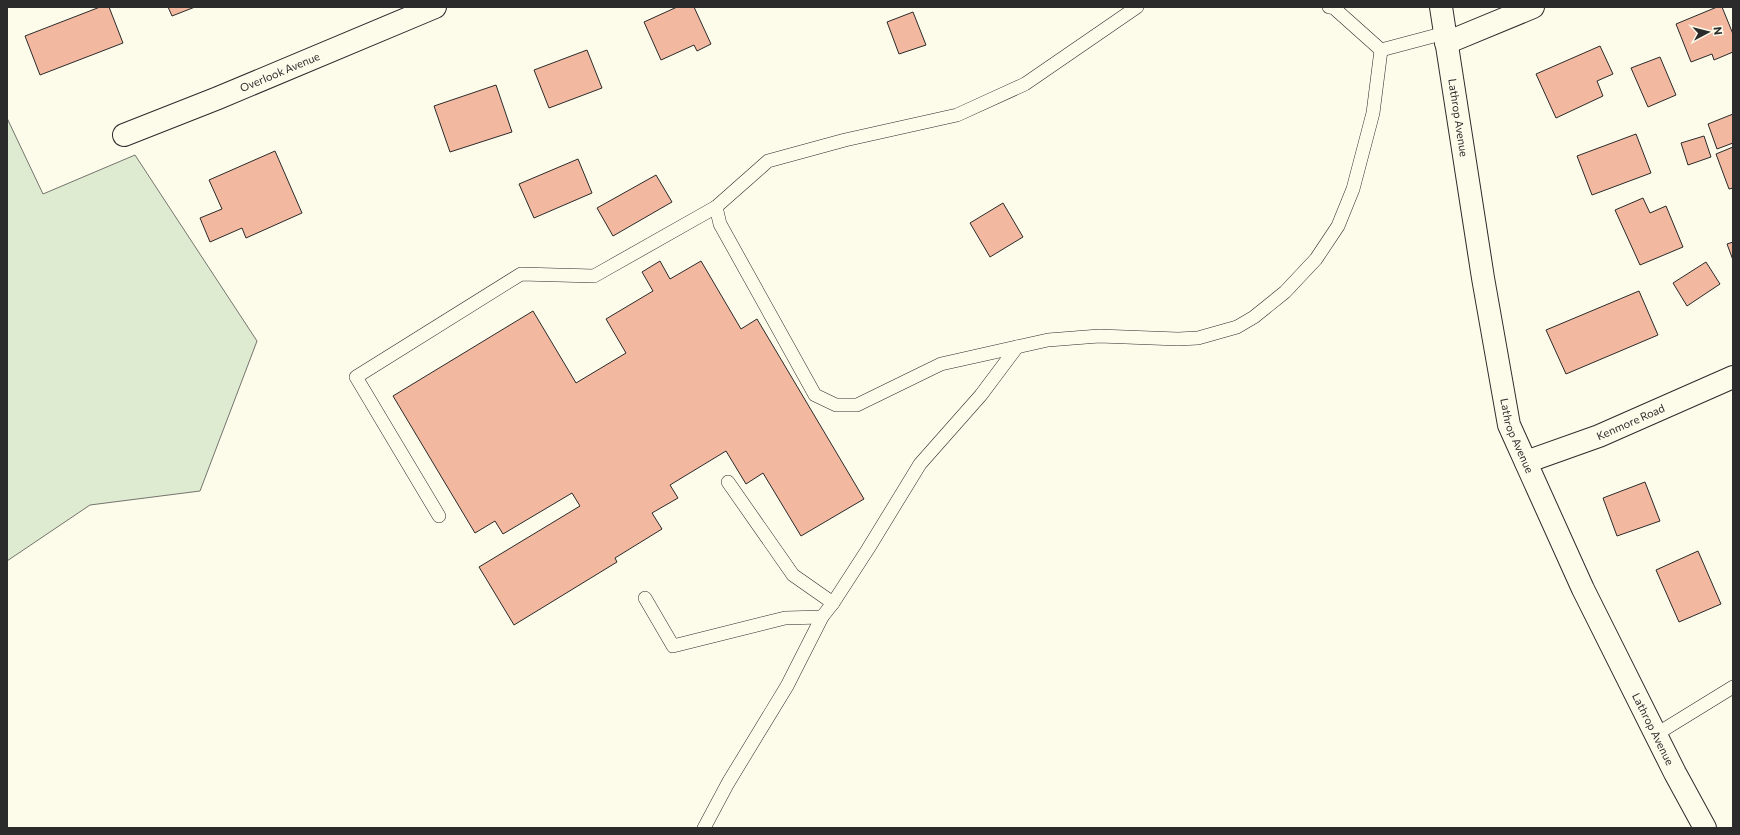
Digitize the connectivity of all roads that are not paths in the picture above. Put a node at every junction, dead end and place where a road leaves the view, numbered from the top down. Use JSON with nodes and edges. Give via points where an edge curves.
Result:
{"nodes":[{"id":1,"x":435,"y":7,"type":"edge"},
{"id":2,"x":1137,"y":7,"type":"edge"},
{"id":3,"x":1329,"y":7,"type":"edge"},
{"id":4,"x":1441,"y":7,"type":"edge"},
{"id":5,"x":1533,"y":7,"type":"edge"},
{"id":6,"x":1446,"y":38,"type":"junction"},
{"id":7,"x":1381,"y":50,"type":"junction"},
{"id":8,"x":124,"y":135,"type":"dead end"},
{"id":9,"x":716,"y":207,"type":"junction"},
{"id":10,"x":1017,"y":347,"type":"junction"},
{"id":11,"x":1733,"y":377,"type":"edge"},
{"id":12,"x":1526,"y":462,"type":"junction"},
{"id":13,"x":728,"y":482,"type":"dead end"},
{"id":14,"x":439,"y":516,"type":"dead end"},
{"id":15,"x":645,"y":598,"type":"dead end"},
{"id":16,"x":833,"y":603,"type":"junction"},
{"id":17,"x":822,"y":617,"type":"junction"},
{"id":18,"x":1733,"y":686,"type":"edge"},
{"id":19,"x":1655,"y":735,"type":"junction"},
{"id":20,"x":704,"y":828,"type":"edge"},
{"id":21,"x":1706,"y":828,"type":"edge"}],
"edges":[{"from":1,"to":8,"type":"street","name":"Overlook Avenue"},
{"from":2,"to":9,"type":"lane","via":[[1025,84],[957,115],[845,140],[768,161]]},
{"from":3,"to":7,"type":"lane","via":[[1334,8]]},
{"from":4,"to":6,"type":"street","name":"Lathrop Avenue"},
{"from":5,"to":6,"type":"street"},
{"from":6,"to":7,"type":"lane"},
{"from":6,"to":12,"type":"street","name":"Lathrop Avenue","via":[[1509,425]]},
{"from":7,"to":10,"type":"lane","via":[[1373,113],[1353,189],[1338,226],[1316,259],[1271,306],[1237,327],[1198,338],[1099,336],[1048,340]]},
{"from":9,"to":10,"type":"lane","via":[[720,224],[815,395],[836,405],[857,405],[941,364]]},
{"from":9,"to":14,"type":"lane","via":[[594,276],[521,274],[356,377]]},
{"from":10,"to":16,"type":"lane","via":[[981,395],[920,464]]},
{"from":11,"to":12,"type":"street","name":"Kenmore Road","via":[[1599,436]]},
{"from":12,"to":19,"type":"street","name":"Lathrop Avenue","via":[[1583,589]]},
{"from":13,"to":16,"type":"lane","via":[[793,575]]},
{"from":15,"to":17,"type":"lane","via":[[673,646],[785,618]]},
{"from":16,"to":17,"type":"lane"},
{"from":17,"to":20,"type":"lane","via":[[787,686]]},
{"from":18,"to":19,"type":"lane"},
{"from":19,"to":21,"type":"street","name":"Lathrop Avenue"}]}
